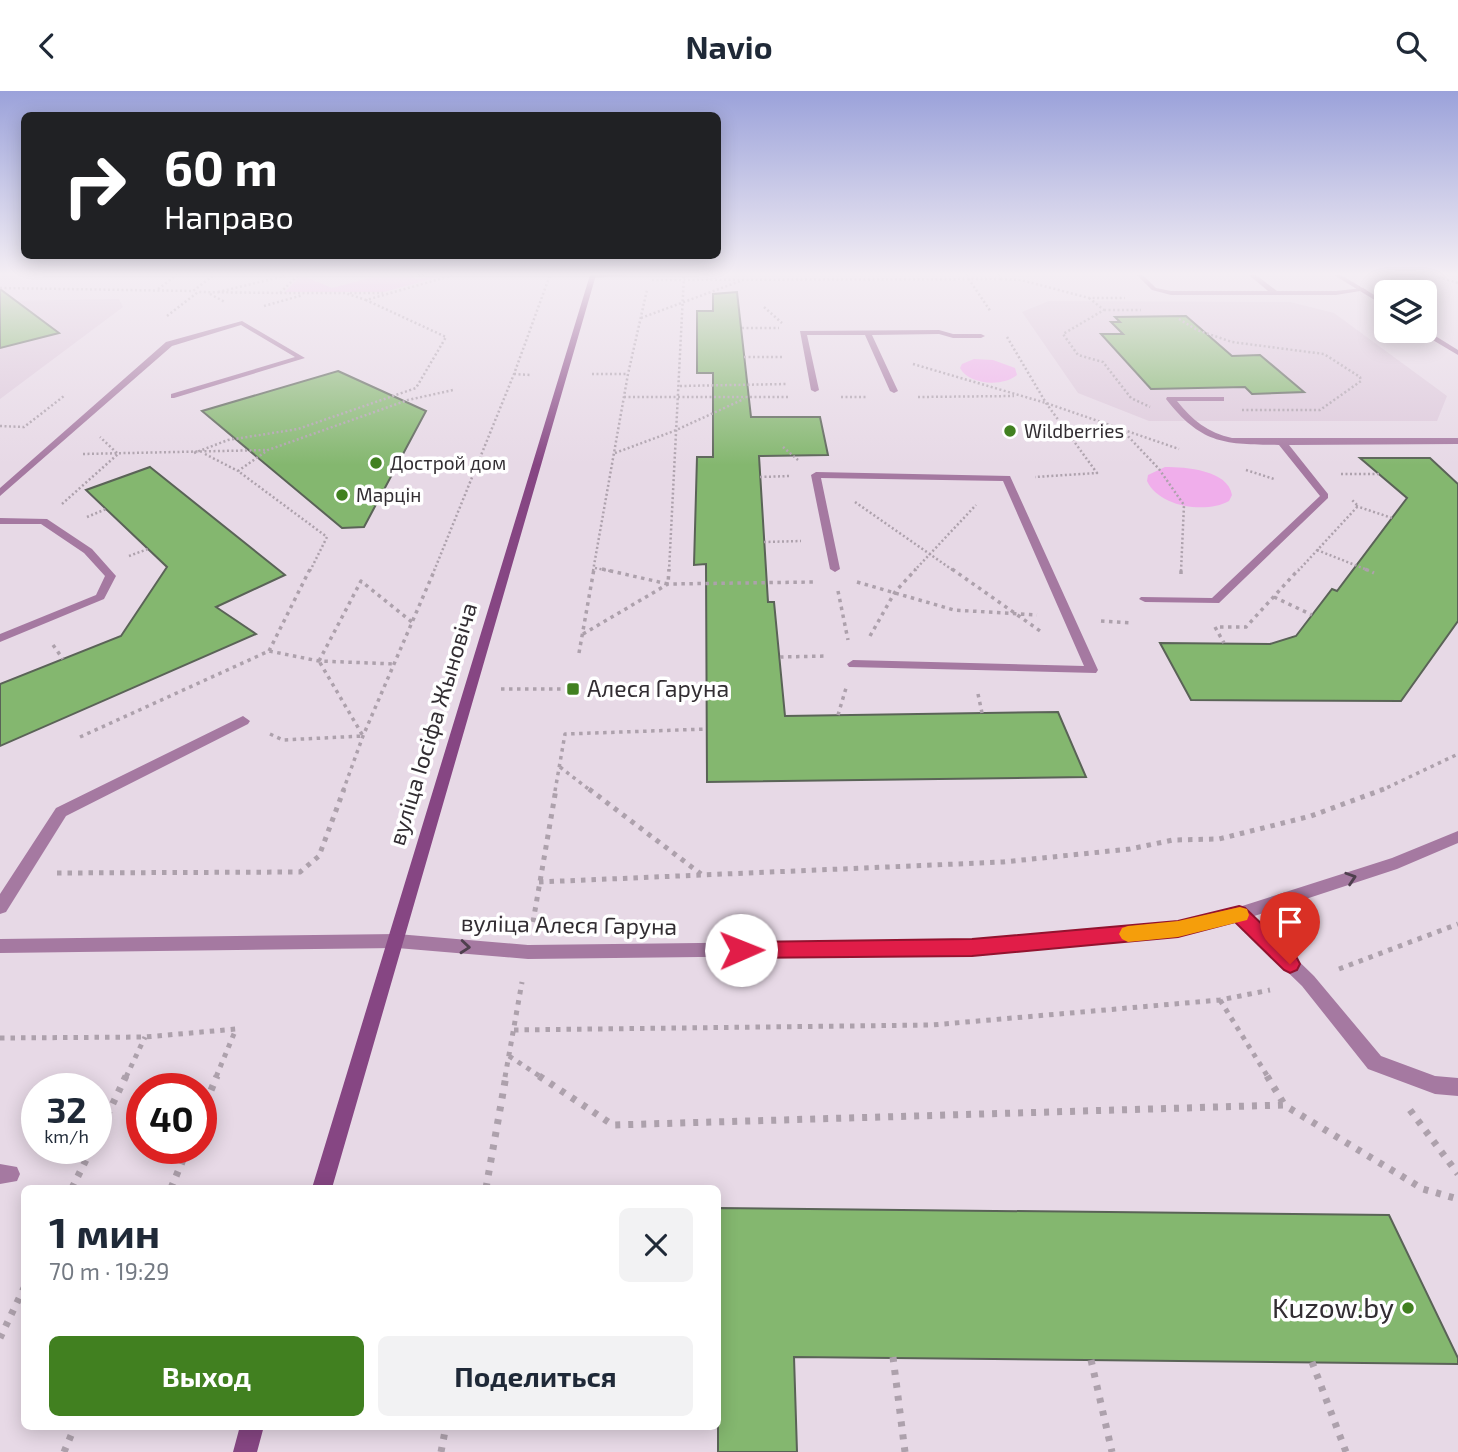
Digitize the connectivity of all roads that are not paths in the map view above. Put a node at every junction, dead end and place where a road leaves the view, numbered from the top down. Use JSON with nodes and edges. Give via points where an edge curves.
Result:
{"nodes":[{"id":1,"x":188,"y":339,"type":"edge"},
{"id":2,"x":268,"y":339,"type":"edge"},
{"id":3,"x":574,"y":339,"type":"edge"},
{"id":4,"x":804,"y":339,"type":"edge"},
{"id":5,"x":870,"y":339,"type":"edge"},
{"id":6,"x":1437,"y":339,"type":"edge"},
{"id":7,"x":1458,"y":353,"type":"edge"},
{"id":8,"x":815,"y":390,"type":"dead end"},
{"id":9,"x":894,"y":391,"type":"dead end"},
{"id":10,"x":174,"y":396,"type":"dead end"},
{"id":11,"x":1221,"y":399,"type":"dead end"},
{"id":12,"x":1458,"y":441,"type":"edge"},
{"id":13,"x":1282,"y":442,"type":"junction"},
{"id":14,"x":0,"y":493,"type":"edge"},
{"id":15,"x":0,"y":521,"type":"edge"},
{"id":16,"x":835,"y":569,"type":"road end"},
{"id":17,"x":1145,"y":599,"type":"dead end"},
{"id":18,"x":0,"y":638,"type":"edge"},
{"id":19,"x":852,"y":660,"type":"road end"},
{"id":20,"x":243,"y":721,"type":"road end"},
{"id":21,"x":1458,"y":837,"type":"edge"},
{"id":22,"x":0,"y":907,"type":"edge"},
{"id":23,"x":1239,"y":913,"type":"junction"},
{"id":24,"x":397,"y":941,"type":"junction"},
{"id":25,"x":0,"y":946,"type":"edge"},
{"id":26,"x":1458,"y":1087,"type":"edge"},
{"id":27,"x":323,"y":1185,"type":"edge"},
{"id":28,"x":251,"y":1430,"type":"edge"},
{"id":29,"x":245,"y":1452,"type":"edge"}],
"edges":[{"from":1,"to":14,"type":"street","via":[[169,344]]},
{"from":2,"to":10,"type":"street","via":[[301,358]]},
{"from":3,"to":24,"type":"main road","name":"вуліца Іосіфа Жыновіча"},
{"from":4,"to":8,"type":"street"},
{"from":5,"to":9,"type":"street"},
{"from":6,"to":7,"type":"street"},
{"from":11,"to":13,"type":"street","via":[[1170,399],[1194,428],[1210,436]]},
{"from":12,"to":13,"type":"street"},
{"from":13,"to":17,"type":"street","via":[[1325,496],[1215,601]]},
{"from":15,"to":18,"type":"street","via":[[43,521],[88,551],[111,576],[100,597]]},
{"from":16,"to":19,"type":"street","via":[[816,475],[1007,478],[1092,670]]},
{"from":20,"to":22,"type":"street","via":[[61,812]]},
{"from":23,"to":21,"type":"street","name":"вуліца Алеся Гаруна","one_way":true,"via":[[1397,863]]},
{"from":24,"to":23,"type":"street","name":"вуліца Алеся Гаруна","one_way":true,"via":[[528,952],[972,947],[1178,929]]},
{"from":23,"to":26,"type":"street","via":[[1308,982],[1375,1063],[1435,1085]]},
{"from":24,"to":25,"type":"street","name":"вуліца Алеся Гаруна"},
{"from":24,"to":27,"type":"main road","name":"вуліца Іосіфа Жыновіча"},
{"from":28,"to":29,"type":"main road"}]}
